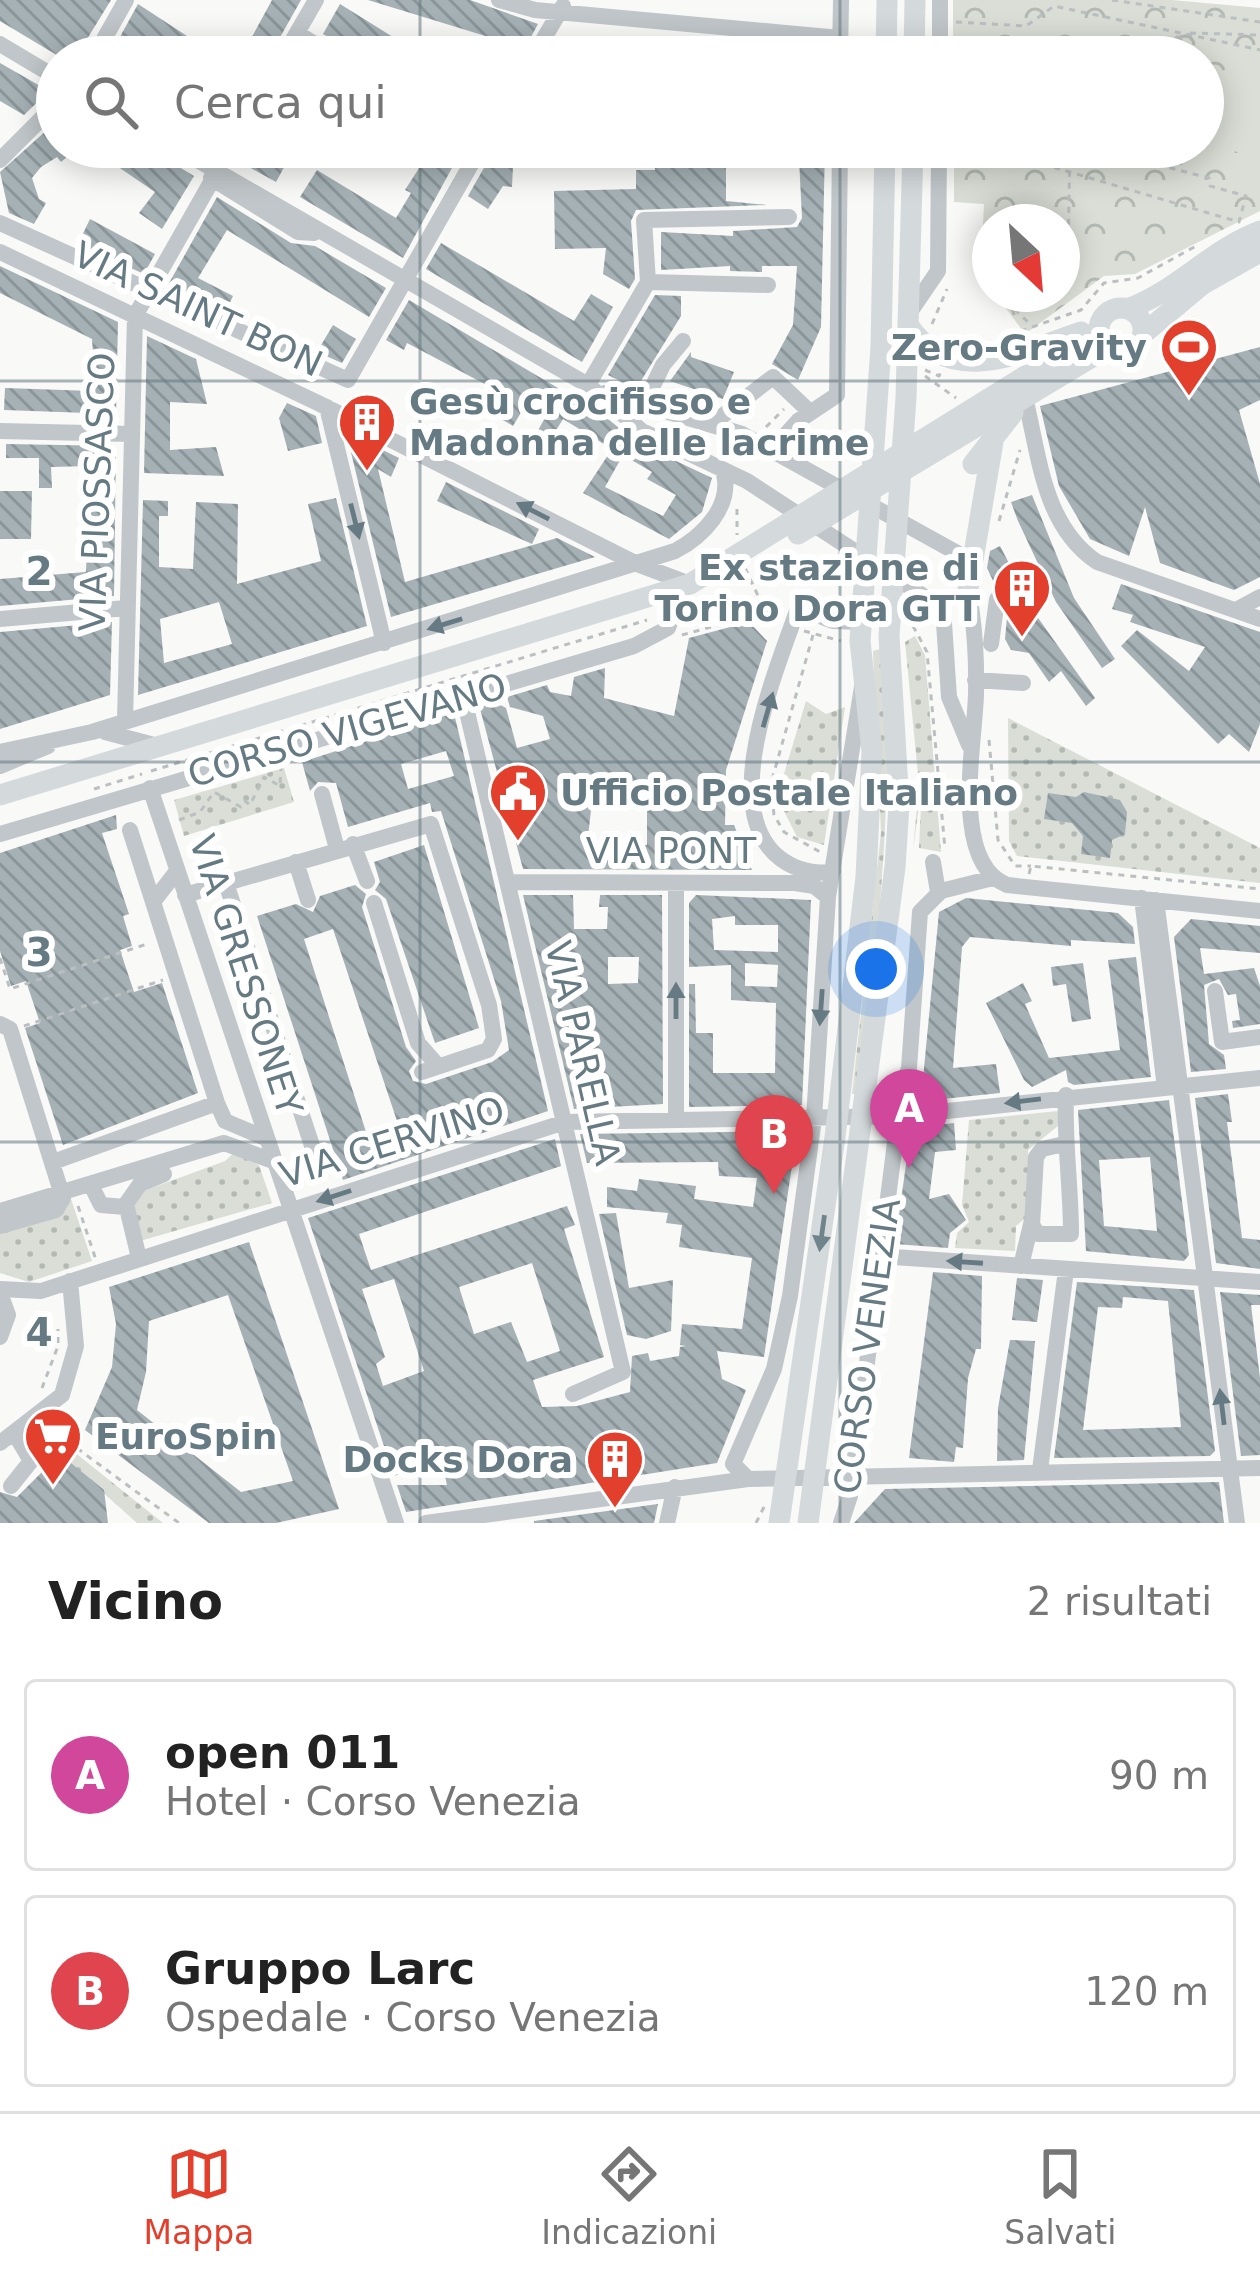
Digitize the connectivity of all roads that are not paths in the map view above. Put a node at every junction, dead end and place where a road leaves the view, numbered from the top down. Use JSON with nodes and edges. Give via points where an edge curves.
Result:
{"nodes":[{"id":1,"x":126,"y":0,"type":"edge"},
{"id":2,"x":316,"y":0,"type":"edge"},
{"id":3,"x":499,"y":0,"type":"edge"},
{"id":4,"x":841,"y":0,"type":"edge"},
{"id":5,"x":887,"y":0,"type":"edge"},
{"id":6,"x":915,"y":0,"type":"edge"},
{"id":7,"x":940,"y":0,"type":"edge"},
{"id":8,"x":563,"y":5,"type":"edge"},
{"id":9,"x":297,"y":33,"type":"junction"},
{"id":10,"x":106,"y":36,"type":"edge"},
{"id":11,"x":295,"y":36,"type":"edge"},
{"id":12,"x":302,"y":36,"type":"edge"},
{"id":13,"x":545,"y":36,"type":"edge"},
{"id":14,"x":763,"y":36,"type":"edge"},
{"id":15,"x":840,"y":36,"type":"edge"},
{"id":16,"x":886,"y":36,"type":"edge"},
{"id":17,"x":914,"y":36,"type":"edge"},
{"id":18,"x":940,"y":36,"type":"edge"},
{"id":19,"x":0,"y":44,"type":"edge"},
{"id":20,"x":36,"y":65,"type":"edge"},
{"id":21,"x":36,"y":124,"type":"edge"},
{"id":22,"x":0,"y":160,"type":"edge"},
{"id":23,"x":206,"y":168,"type":"edge"},
{"id":24,"x":213,"y":168,"type":"edge"},
{"id":25,"x":469,"y":168,"type":"edge"},
{"id":26,"x":840,"y":168,"type":"edge"},
{"id":27,"x":884,"y":168,"type":"edge"},
{"id":28,"x":914,"y":168,"type":"edge"},
{"id":29,"x":939,"y":168,"type":"edge"},
{"id":30,"x":210,"y":171,"type":"junction"},
{"id":31,"x":789,"y":217,"type":"dead end"},
{"id":32,"x":0,"y":223,"type":"edge"},
{"id":33,"x":1260,"y":231,"type":"edge"},
{"id":34,"x":0,"y":252,"type":"edge"},
{"id":35,"x":1260,"y":252,"type":"edge"},
{"id":36,"x":403,"y":279,"type":"junction"},
{"id":37,"x":648,"y":281,"type":"junction"},
{"id":38,"x":768,"y":285,"type":"dead end"},
{"id":39,"x":141,"y":303,"type":"junction"},
{"id":40,"x":1127,"y":309,"type":"junction"},
{"id":41,"x":920,"y":325,"type":"junction"},
{"id":42,"x":1143,"y":334,"type":"junction"},
{"id":43,"x":1109,"y":338,"type":"junction"},
{"id":44,"x":683,"y":341,"type":"dead end"},
{"id":45,"x":343,"y":381,"type":"junction"},
{"id":46,"x":593,"y":388,"type":"junction"},
{"id":47,"x":1026,"y":402,"type":"junction"},
{"id":48,"x":328,"y":404,"type":"junction"},
{"id":49,"x":644,"y":404,"type":"junction"},
{"id":50,"x":809,"y":411,"type":"junction"},
{"id":51,"x":712,"y":424,"type":"junction"},
{"id":52,"x":0,"y":431,"type":"edge"},
{"id":53,"x":131,"y":434,"type":"junction"},
{"id":54,"x":994,"y":434,"type":"junction"},
{"id":55,"x":772,"y":450,"type":"junction"},
{"id":56,"x":902,"y":462,"type":"junction"},
{"id":57,"x":973,"y":464,"type":"dead end"},
{"id":58,"x":724,"y":474,"type":"junction"},
{"id":59,"x":864,"y":490,"type":"junction"},
{"id":60,"x":899,"y":519,"type":"junction"},
{"id":61,"x":808,"y":520,"type":"junction"},
{"id":62,"x":866,"y":559,"type":"junction"},
{"id":63,"x":637,"y":564,"type":"junction"},
{"id":64,"x":895,"y":578,"type":"junction"},
{"id":65,"x":968,"y":589,"type":"junction"},
{"id":66,"x":684,"y":594,"type":"junction"},
{"id":67,"x":1260,"y":596,"type":"edge"},
{"id":68,"x":997,"y":599,"type":"dead end"},
{"id":69,"x":126,"y":608,"type":"junction"},
{"id":70,"x":1236,"y":610,"type":"junction"},
{"id":71,"x":0,"y":619,"type":"edge"},
{"id":72,"x":1260,"y":619,"type":"edge"},
{"id":73,"x":862,"y":622,"type":"junction"},
{"id":74,"x":384,"y":643,"type":"junction"},
{"id":75,"x":991,"y":644,"type":"dead end"},
{"id":76,"x":866,"y":676,"type":"junction"},
{"id":77,"x":975,"y":680,"type":"junction"},
{"id":78,"x":1024,"y":683,"type":"dead end"},
{"id":79,"x":463,"y":695,"type":"junction"},
{"id":80,"x":125,"y":721,"type":"junction"},
{"id":81,"x":92,"y":731,"type":"junction"},
{"id":82,"x":60,"y":741,"type":"junction"},
{"id":83,"x":969,"y":745,"type":"junction"},
{"id":84,"x":158,"y":746,"type":"junction"},
{"id":85,"x":0,"y":752,"type":"edge"},
{"id":86,"x":0,"y":766,"type":"edge"},
{"id":87,"x":150,"y":788,"type":"junction"},
{"id":88,"x":322,"y":794,"type":"dead end"},
{"id":89,"x":0,"y":795,"type":"edge"},
{"id":90,"x":130,"y":830,"type":"dead end"},
{"id":91,"x":0,"y":834,"type":"edge"},
{"id":92,"x":345,"y":847,"type":"junction"},
{"id":93,"x":778,"y":857,"type":"junction"},
{"id":94,"x":296,"y":862,"type":"junction"},
{"id":95,"x":933,"y":862,"type":"dead end"},
{"id":96,"x":177,"y":871,"type":"junction"},
{"id":97,"x":833,"y":871,"type":"junction"},
{"id":98,"x":993,"y":878,"type":"junction"},
{"id":99,"x":367,"y":881,"type":"dead end"},
{"id":100,"x":226,"y":883,"type":"junction"},
{"id":101,"x":509,"y":883,"type":"junction"},
{"id":102,"x":770,"y":884,"type":"junction"},
{"id":103,"x":676,"y":885,"type":"junction"},
{"id":104,"x":939,"y":892,"type":"junction"},
{"id":105,"x":185,"y":896,"type":"junction"},
{"id":106,"x":828,"y":897,"type":"junction"},
{"id":107,"x":1149,"y":899,"type":"junction"},
{"id":108,"x":308,"y":900,"type":"dead end"},
{"id":109,"x":153,"y":902,"type":"junction"},
{"id":110,"x":374,"y":903,"type":"dead end"},
{"id":111,"x":1260,"y":910,"type":"edge"},
{"id":112,"x":1215,"y":991,"type":"dead end"},
{"id":113,"x":8,"y":1026,"type":"edge"},
{"id":114,"x":1260,"y":1037,"type":"edge"},
{"id":115,"x":9,"y":1054,"type":"edge"},
{"id":116,"x":1260,"y":1078,"type":"edge"},
{"id":117,"x":1173,"y":1087,"type":"junction"},
{"id":118,"x":1066,"y":1095,"type":"junction"},
{"id":119,"x":217,"y":1103,"type":"junction"},
{"id":120,"x":898,"y":1116,"type":"junction"},
{"id":121,"x":676,"y":1117,"type":"junction"},
{"id":122,"x":838,"y":1117,"type":"junction"},
{"id":123,"x":865,"y":1117,"type":"junction"},
{"id":124,"x":814,"y":1118,"type":"junction"},
{"id":125,"x":565,"y":1122,"type":"junction"},
{"id":126,"x":265,"y":1138,"type":"junction"},
{"id":127,"x":1064,"y":1144,"type":"junction"},
{"id":128,"x":216,"y":1157,"type":"dead end"},
{"id":129,"x":273,"y":1161,"type":"junction"},
{"id":130,"x":53,"y":1162,"type":"junction"},
{"id":131,"x":319,"y":1167,"type":"dead end"},
{"id":132,"x":92,"y":1186,"type":"junction"},
{"id":133,"x":68,"y":1193,"type":"junction"},
{"id":134,"x":125,"y":1208,"type":"junction"},
{"id":135,"x":290,"y":1210,"type":"junction"},
{"id":136,"x":0,"y":1211,"type":"edge"},
{"id":137,"x":1032,"y":1219,"type":"junction"},
{"id":138,"x":0,"y":1226,"type":"edge"},
{"id":139,"x":878,"y":1256,"type":"junction"},
{"id":140,"x":139,"y":1258,"type":"junction"},
{"id":141,"x":1021,"y":1266,"type":"junction"},
{"id":142,"x":1066,"y":1270,"type":"junction"},
{"id":143,"x":1208,"y":1280,"type":"junction"},
{"id":144,"x":70,"y":1281,"type":"junction"},
{"id":145,"x":1260,"y":1282,"type":"edge"},
{"id":146,"x":0,"y":1291,"type":"edge"},
{"id":147,"x":0,"y":1337,"type":"edge"},
{"id":148,"x":574,"y":1394,"type":"dead end"},
{"id":149,"x":8,"y":1438,"type":"edge"},
{"id":150,"x":1260,"y":1468,"type":"edge"},
{"id":151,"x":1040,"y":1470,"type":"junction"},
{"id":152,"x":1230,"y":1470,"type":"junction"},
{"id":153,"x":788,"y":1477,"type":"junction"},
{"id":154,"x":817,"y":1477,"type":"junction"},
{"id":155,"x":852,"y":1477,"type":"junction"},
{"id":156,"x":748,"y":1479,"type":"junction"},
{"id":157,"x":11,"y":1486,"type":"dead end"},
{"id":158,"x":675,"y":1487,"type":"junction"},
{"id":159,"x":396,"y":1523,"type":"edge"},
{"id":160,"x":426,"y":1523,"type":"edge"},
{"id":161,"x":667,"y":1523,"type":"edge"},
{"id":162,"x":778,"y":1523,"type":"edge"},
{"id":163,"x":808,"y":1523,"type":"edge"},
{"id":164,"x":841,"y":1523,"type":"edge"},
{"id":165,"x":1238,"y":1523,"type":"edge"}],
"edges":[{"from":1,"to":10,"type":"street"},
{"from":2,"to":9,"type":"street"},
{"from":3,"to":8,"type":"street"},
{"from":4,"to":15,"type":"street"},
{"from":5,"to":16,"type":"main road"},
{"from":6,"to":17,"type":"main road"},
{"from":7,"to":18,"type":"street"},
{"from":8,"to":13,"type":"street"},
{"from":8,"to":14,"type":"street"},
{"from":9,"to":11,"type":"street"},
{"from":9,"to":12,"type":"street"},
{"from":19,"to":20,"type":"street"},
{"from":21,"to":22,"type":"street"},
{"from":23,"to":30,"type":"street"},
{"from":24,"to":30,"type":"street","name":"VIA PIOSSASCO"},
{"from":25,"to":36,"type":"street"},
{"from":26,"to":50,"type":"street","via":[[837,395]]},
{"from":27,"to":59,"type":"main road","name":"CORSO VENEZIA"},
{"from":28,"to":41,"type":"main road","name":"CORSO VENEZIA"},
{"from":29,"to":41,"type":"street","via":[[938,271]]},
{"from":30,"to":36,"type":"street"},
{"from":30,"to":39,"type":"street","name":"VIA PIOSSASCO"},
{"from":31,"to":37,"type":"street","via":[[644,220]]},
{"from":32,"to":39,"type":"street","name":"VIA SAINT BON"},
{"from":33,"to":40,"type":"main road"},
{"from":34,"to":39,"type":"street","name":"VIA SAINT BON"},
{"from":35,"to":42,"type":"main road","via":[[1203,284]]},
{"from":36,"to":45,"type":"street"},
{"from":36,"to":46,"type":"street"},
{"from":37,"to":38,"type":"street"},
{"from":37,"to":46,"type":"street"},
{"from":39,"to":45,"type":"street","name":"VIA SAINT BON"},
{"from":39,"to":48,"type":"street","name":"VIA SAINT BON"},
{"from":39,"to":53,"type":"street","name":"VIA PIOSSASCO"},
{"from":40,"to":42,"type":"main road","via":[[1140,318]]},
{"from":40,"to":43,"type":"main road","via":[[1110,311]]},
{"from":41,"to":43,"type":"main road","via":[[945,358],[979,364],[1081,332]]},
{"from":41,"to":56,"type":"main road","name":"CORSO VENEZIA","via":[[907,371]]},
{"from":42,"to":43,"type":"main road"},
{"from":43,"to":47,"type":"main road"},
{"from":43,"to":56,"type":"main road"},
{"from":43,"to":56,"type":"main road","via":[[967,412]]},
{"from":44,"to":49,"type":"street"},
{"from":45,"to":48,"type":"street"},
{"from":46,"to":49,"type":"street"},
{"from":46,"to":58,"type":"street","via":[[642,431]]},
{"from":47,"to":54,"type":"main road"},
{"from":47,"to":70,"type":"street","via":[[1054,514],[1080,550]]},
{"from":63,"to":48,"type":"street","name":"VIA SAINT BON","one_way":true},
{"from":48,"to":74,"type":"street","one_way":true},
{"from":49,"to":51,"type":"street"},
{"from":50,"to":51,"type":"street","via":[[773,377]]},
{"from":50,"to":55,"type":"street"},
{"from":51,"to":55,"type":"street"},
{"from":52,"to":53,"type":"street"},
{"from":53,"to":69,"type":"street","name":"VIA PIOSSASCO"},
{"from":54,"to":57,"type":"main road"},
{"from":54,"to":65,"type":"main road"},
{"from":55,"to":59,"type":"street"},
{"from":56,"to":59,"type":"main road"},
{"from":56,"to":60,"type":"main road","name":"CORSO VENEZIA"},
{"from":58,"to":61,"type":"street"},
{"from":58,"to":63,"type":"street","name":"CORSO VIGEVANO","via":[[724,501],[692,542]]},
{"from":59,"to":60,"type":"street"},
{"from":59,"to":61,"type":"main road","name":"CORSO VIGEVANO"},
{"from":59,"to":62,"type":"main road","name":"CORSO VENEZIA"},
{"from":60,"to":64,"type":"main road","name":"CORSO VENEZIA"},
{"from":60,"to":65,"type":"street","via":[[959,554]]},
{"from":61,"to":62,"type":"street"},
{"from":61,"to":66,"type":"main road","name":"CORSO VIGEVANO"},
{"from":62,"to":64,"type":"street"},
{"from":62,"to":73,"type":"main road","name":"CORSO VENEZIA"},
{"from":63,"to":66,"type":"street","name":"VIA SAINT BON"},
{"from":63,"to":74,"type":"street","name":"CORSO VIGEVANO","one_way":true},
{"from":64,"to":83,"type":"street","via":[[942,616],[949,697]]},
{"from":64,"to":123,"type":"main road","name":"CORSO VENEZIA","via":[[889,636],[899,805]]},
{"from":65,"to":77,"type":"street"},
{"from":66,"to":79,"type":"street","name":"CORSO VIGEVANO","via":[[668,628],[634,646]]},
{"from":66,"to":84,"type":"main road","name":"CORSO VIGEVANO"},
{"from":67,"to":70,"type":"street"},
{"from":68,"to":75,"type":"street"},
{"from":69,"to":71,"type":"street"},
{"from":69,"to":80,"type":"street","name":"VIA PIOSSASCO"},
{"from":70,"to":72,"type":"street"},
{"from":73,"to":76,"type":"main road","name":"CORSO VENEZIA"},
{"from":93,"to":73,"type":"street","one_way":true,"via":[[755,828],[747,788],[798,608]]},
{"from":74,"to":80,"type":"street","name":"CORSO VIGEVANO"},
{"from":76,"to":97,"type":"street","name":"CORSO VENEZIA","via":[[853,716]]},
{"from":76,"to":122,"type":"main road","name":"CORSO VENEZIA","via":[[869,846]]},
{"from":77,"to":78,"type":"street"},
{"from":77,"to":83,"type":"street"},
{"from":79,"to":87,"type":"street","name":"CORSO VIGEVANO"},
{"from":79,"to":101,"type":"street","name":"VIA PARELLA"},
{"from":80,"to":81,"type":"street","name":"CORSO VIGEVANO"},
{"from":81,"to":82,"type":"street","name":"CORSO VIGEVANO"},
{"from":81,"to":84,"type":"street","name":"CORSO VIGEVANO"},
{"from":82,"to":85,"type":"street","name":"CORSO VIGEVANO"},
{"from":82,"to":86,"type":"street","name":"CORSO VIGEVANO"},
{"from":83,"to":98,"type":"street","via":[[975,846]]},
{"from":84,"to":89,"type":"main road","name":"CORSO VIGEVANO"},
{"from":87,"to":91,"type":"street","name":"CORSO VIGEVANO"},
{"from":87,"to":96,"type":"street","name":"VIA GRESSONEY"},
{"from":88,"to":92,"type":"street"},
{"from":90,"to":109,"type":"street"},
{"from":92,"to":94,"type":"street"},
{"from":92,"to":99,"type":"street"},
{"from":92,"to":110,"type":"street","via":[[422,824],[436,832],[495,1027],[488,1050],[430,1069]]},
{"from":93,"to":97,"type":"street","via":[[811,872]]},
{"from":93,"to":102,"type":"street"},
{"from":94,"to":100,"type":"street"},
{"from":94,"to":108,"type":"street"},
{"from":95,"to":104,"type":"street"},
{"from":96,"to":105,"type":"street","name":"VIA GRESSONEY"},
{"from":96,"to":109,"type":"street"},
{"from":97,"to":106,"type":"street","name":"CORSO VENEZIA"},
{"from":98,"to":104,"type":"street"},
{"from":98,"to":107,"type":"street"},
{"from":100,"to":105,"type":"street"},
{"from":100,"to":131,"type":"street"},
{"from":101,"to":103,"type":"street","name":"VIA PONT"},
{"from":101,"to":125,"type":"street","name":"VIA PARELLA"},
{"from":102,"to":103,"type":"street","name":"VIA PONT"},
{"from":102,"to":106,"type":"street","name":"VIA PONT","via":[[808,885]]},
{"from":121,"to":103,"type":"street","one_way":true},
{"from":104,"to":120,"type":"street","name":"CORSO VENEZIA","via":[[920,912]]},
{"from":105,"to":126,"type":"street","name":"VIA GRESSONEY"},
{"from":106,"to":124,"type":"street","name":"CORSO VENEZIA","one_way":true},
{"from":107,"to":111,"type":"street"},
{"from":107,"to":117,"type":"street"},
{"from":109,"to":119,"type":"street"},
{"from":112,"to":114,"type":"street","via":[[1222,1042]]},
{"from":113,"to":115,"type":"street"},
{"from":115,"to":130,"type":"street"},
{"from":116,"to":117,"type":"street","name":"VIA CERVINO"},
{"from":117,"to":118,"type":"street","name":"VIA CERVINO"},
{"from":117,"to":143,"type":"street"},
{"from":118,"to":120,"type":"street","name":"VIA CERVINO","one_way":true},
{"from":118,"to":127,"type":"street"},
{"from":119,"to":126,"type":"street","via":[[225,1121]]},
{"from":119,"to":130,"type":"street"},
{"from":120,"to":123,"type":"street","name":"VIA CERVINO"},
{"from":120,"to":139,"type":"street","name":"CORSO VENEZIA"},
{"from":121,"to":124,"type":"street","name":"VIA CERVINO"},
{"from":121,"to":125,"type":"street","name":"VIA CERVINO"},
{"from":122,"to":123,"type":"street","name":"VIA CERVINO"},
{"from":122,"to":124,"type":"street","name":"VIA CERVINO"},
{"from":122,"to":153,"type":"main road","name":"CORSO VENEZIA","one_way":true},
{"from":123,"to":154,"type":"main road","name":"CORSO VENEZIA"},
{"from":124,"to":156,"type":"street","name":"CORSO VENEZIA","via":[[784,1332],[735,1451],[737,1472]]},
{"from":125,"to":135,"type":"street","name":"VIA CERVINO","one_way":true},
{"from":125,"to":148,"type":"street","name":"VIA PARELLA","via":[[622,1372]]},
{"from":126,"to":129,"type":"street","name":"VIA GRESSONEY"},
{"from":127,"to":137,"type":"street","via":[[1037,1154]]},
{"from":127,"to":137,"type":"street","via":[[1071,1234],[1038,1234]]},
{"from":128,"to":134,"type":"street","via":[[146,1180]]},
{"from":129,"to":132,"type":"street","via":[[224,1143]]},
{"from":129,"to":135,"type":"street","name":"VIA GRESSONEY"},
{"from":130,"to":133,"type":"street"},
{"from":132,"to":133,"type":"street"},
{"from":132,"to":134,"type":"street","via":[[101,1205]]},
{"from":133,"to":136,"type":"street"},
{"from":133,"to":138,"type":"street","via":[[56,1210]]},
{"from":134,"to":140,"type":"street"},
{"from":135,"to":140,"type":"street","name":"VIA CERVINO"},
{"from":135,"to":159,"type":"street","name":"VIA GRESSONEY"},
{"from":137,"to":141,"type":"street"},
{"from":141,"to":139,"type":"street","one_way":true},
{"from":139,"to":155,"type":"street","name":"CORSO VENEZIA"},
{"from":140,"to":144,"type":"street","name":"VIA CERVINO"},
{"from":141,"to":142,"type":"street"},
{"from":142,"to":143,"type":"street"},
{"from":142,"to":151,"type":"street"},
{"from":143,"to":145,"type":"street"},
{"from":152,"to":143,"type":"street","one_way":true},
{"from":144,"to":146,"type":"street","name":"VIA CERVINO","via":[[29,1293]]},
{"from":144,"to":149,"type":"street","via":[[77,1316],[72,1370],[54,1406]]},
{"from":146,"to":147,"type":"street","via":[[8,1315]]},
{"from":149,"to":157,"type":"street","via":[[31,1461]]},
{"from":150,"to":152,"type":"street"},
{"from":151,"to":152,"type":"street"},
{"from":151,"to":155,"type":"street"},
{"from":152,"to":165,"type":"street"},
{"from":153,"to":154,"type":"street"},
{"from":153,"to":156,"type":"street"},
{"from":153,"to":162,"type":"main road","name":"CORSO VENEZIA"},
{"from":154,"to":155,"type":"street"},
{"from":154,"to":163,"type":"main road","name":"CORSO VENEZIA"},
{"from":155,"to":164,"type":"street","name":"CORSO VENEZIA"},
{"from":156,"to":158,"type":"street"},
{"from":158,"to":160,"type":"street"},
{"from":158,"to":161,"type":"street"}]}
